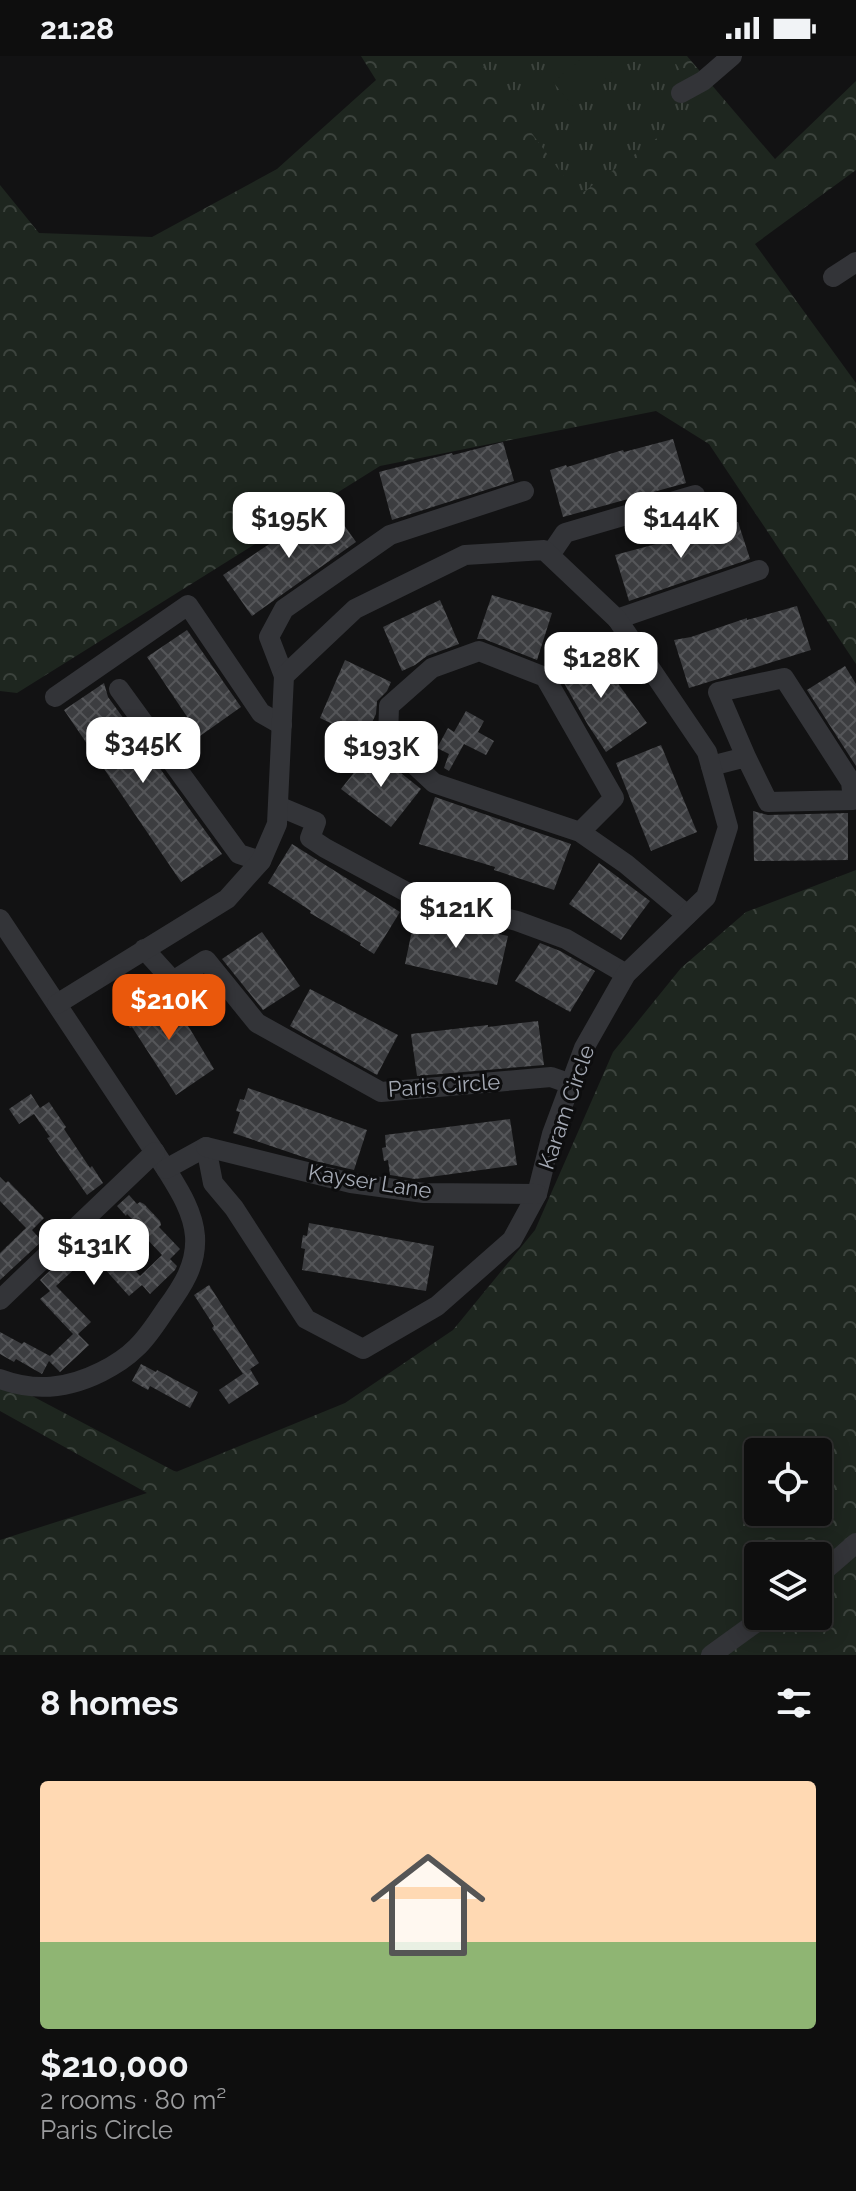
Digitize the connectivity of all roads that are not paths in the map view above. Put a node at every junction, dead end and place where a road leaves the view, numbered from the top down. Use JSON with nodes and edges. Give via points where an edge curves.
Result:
{"nodes":[{"id":1,"x":732,"y":56,"type":"edge"},
{"id":2,"x":681,"y":93,"type":"dead end"},
{"id":3,"x":856,"y":262,"type":"edge"},
{"id":4,"x":833,"y":277,"type":"dead end"},
{"id":5,"x":524,"y":491,"type":"dead end"},
{"id":6,"x":695,"y":495,"type":"dead end"},
{"id":7,"x":550,"y":555,"type":"junction"},
{"id":8,"x":759,"y":570,"type":"dead end"},
{"id":9,"x":617,"y":619,"type":"junction"},
{"id":10,"x":284,"y":676,"type":"junction"},
{"id":11,"x":119,"y":689,"type":"dead end"},
{"id":12,"x":55,"y":697,"type":"dead end"},
{"id":13,"x":282,"y":725,"type":"junction"},
{"id":14,"x":746,"y":757,"type":"junction"},
{"id":15,"x":711,"y":766,"type":"junction"},
{"id":16,"x":278,"y":806,"type":"junction"},
{"id":17,"x":580,"y":832,"type":"junction"},
{"id":18,"x":261,"y":861,"type":"junction"},
{"id":19,"x":687,"y":915,"type":"junction"},
{"id":20,"x":0,"y":919,"type":"edge"},
{"id":21,"x":144,"y":949,"type":"junction"},
{"id":22,"x":626,"y":974,"type":"junction"},
{"id":23,"x":57,"y":1004,"type":"junction"},
{"id":24,"x":571,"y":1084,"type":"junction"},
{"id":25,"x":206,"y":1147,"type":"junction"},
{"id":26,"x":161,"y":1161,"type":"junction"},
{"id":27,"x":537,"y":1194,"type":"junction"},
{"id":28,"x":0,"y":1300,"type":"edge"},
{"id":29,"x":0,"y":1379,"type":"edge"},
{"id":30,"x":856,"y":1543,"type":"edge"},
{"id":31,"x":832,"y":1564,"type":"edge"},
{"id":32,"x":746,"y":1630,"type":"edge"},
{"id":33,"x":711,"y":1655,"type":"edge"}],
"edges":[{"from":1,"to":2,"type":"street"},
{"from":3,"to":4,"type":"street"},
{"from":5,"to":10,"type":"street","via":[[390,535],[284,609],[269,637]]},
{"from":6,"to":7,"type":"street","via":[[565,533]]},
{"from":7,"to":9,"type":"street","name":"Karam Circle"},
{"from":7,"to":10,"type":"street","via":[[544,550],[465,555],[355,609]]},
{"from":8,"to":9,"type":"street"},
{"from":9,"to":15,"type":"street","name":"Karam Circle","via":[[707,752]]},
{"from":10,"to":13,"type":"street"},
{"from":11,"to":18,"type":"street","via":[[239,854]]},
{"from":12,"to":13,"type":"street","via":[[188,605],[261,713]]},
{"from":13,"to":16,"type":"street"},
{"from":14,"to":14,"type":"street","via":[[768,802],[853,800],[851,782],[784,678],[718,692]]},
{"from":14,"to":15,"type":"street"},
{"from":15,"to":19,"type":"street","name":"Karam Circle","via":[[728,827],[706,897]]},
{"from":16,"to":18,"type":"street","via":[[277,824]]},
{"from":16,"to":22,"type":"street","via":[[316,822],[310,838],[325,848],[412,895],[554,934]]},
{"from":17,"to":17,"type":"street","via":[[434,783],[388,740],[389,706],[432,668],[479,651],[545,677],[614,798]]},
{"from":17,"to":19,"type":"street"},
{"from":18,"to":21,"type":"street","via":[[227,899]]},
{"from":19,"to":22,"type":"street","name":"Karam Circle"},
{"from":20,"to":23,"type":"street"},
{"from":21,"to":23,"type":"street"},
{"from":21,"to":24,"type":"street","name":"Paris Circle","via":[[173,981],[206,960],[257,1023],[381,1092],[551,1077]]},
{"from":22,"to":24,"type":"street","name":"Karam Circle","via":[[584,1048]]},
{"from":23,"to":26,"type":"street"},
{"from":24,"to":27,"type":"street","name":"Karam Circle"},
{"from":25,"to":26,"type":"street"},
{"from":25,"to":27,"type":"street","name":"Kayser Lane","via":[[351,1183],[424,1193]]},
{"from":25,"to":27,"type":"street","name":"Karam Circle","via":[[213,1183],[306,1319],[363,1349],[437,1306],[512,1240]]},
{"from":26,"to":28,"type":"street"},
{"from":26,"to":29,"type":"street","via":[[189,1209],[195,1248],[184,1284],[146,1338],[123,1359],[72,1384],[39,1388]]},
{"from":30,"to":31,"type":"street"},
{"from":32,"to":33,"type":"street"}]}
